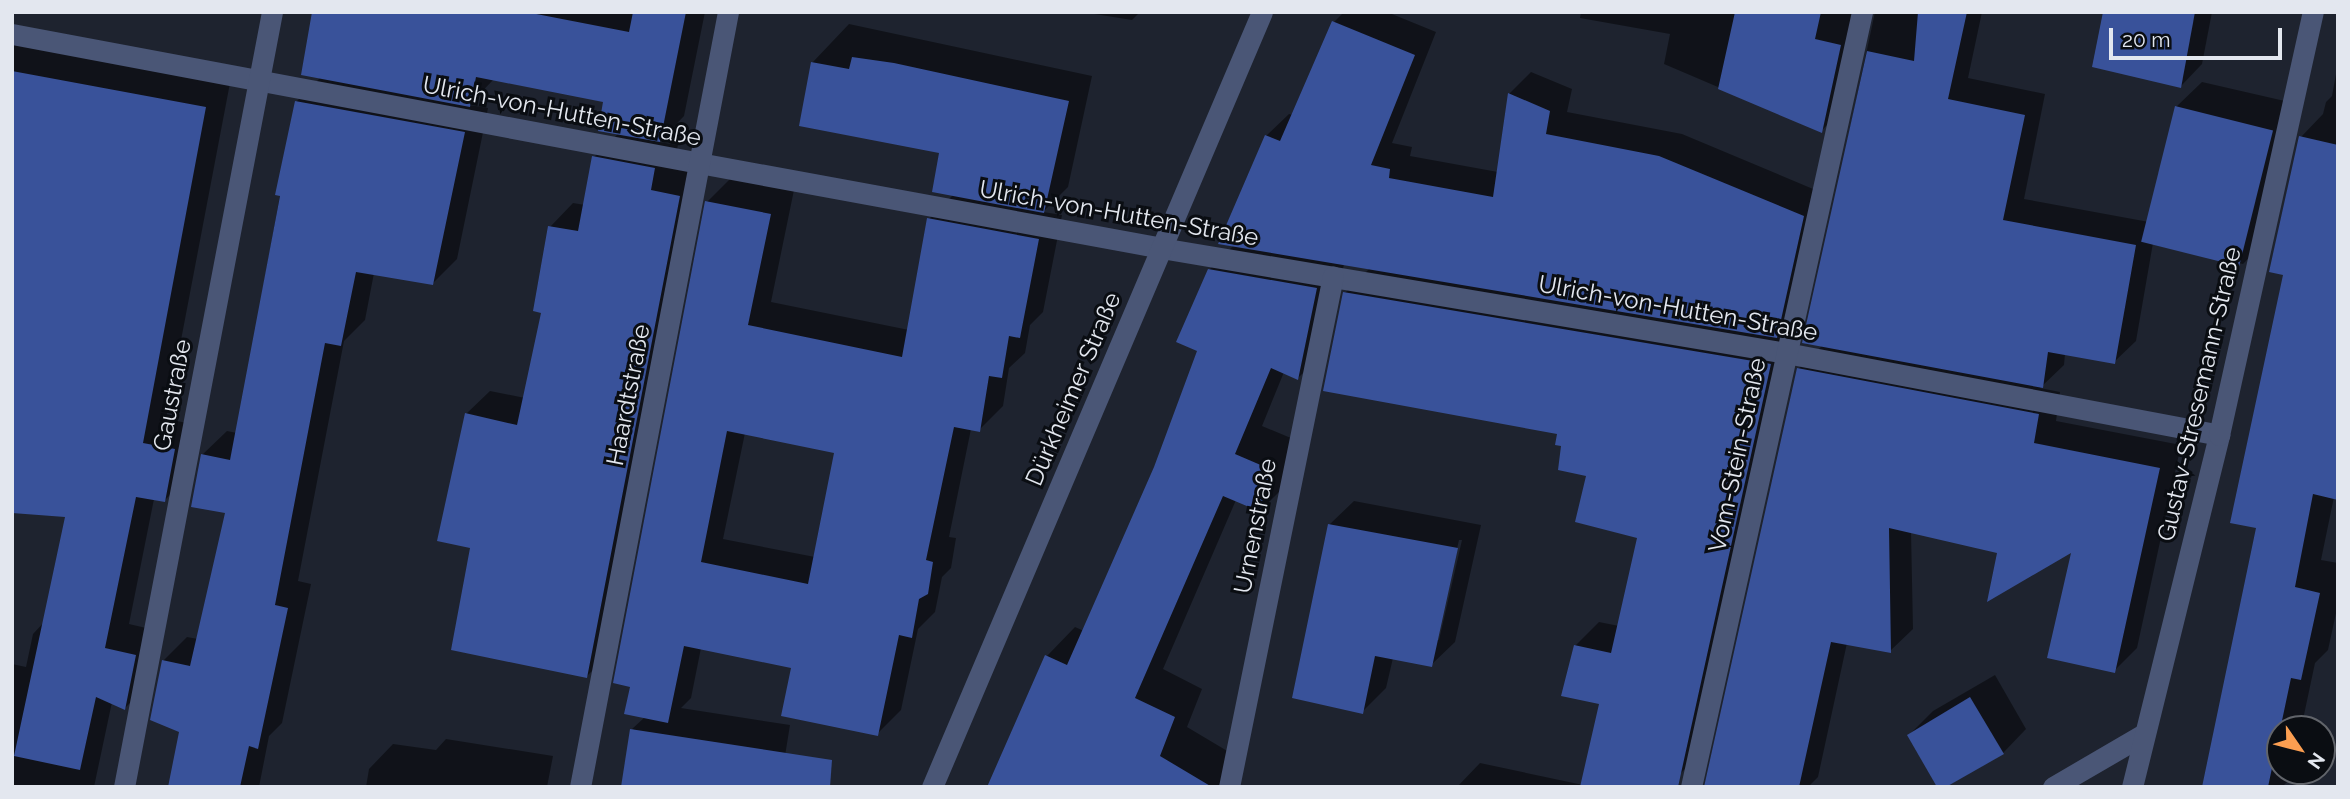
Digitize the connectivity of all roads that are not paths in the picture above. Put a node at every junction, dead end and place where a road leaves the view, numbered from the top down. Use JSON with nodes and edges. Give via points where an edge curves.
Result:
{"nodes":[{"id":1,"x":272,"y":12,"type":"edge"},
{"id":2,"x":728,"y":12,"type":"edge"},
{"id":3,"x":1262,"y":12,"type":"edge"},
{"id":4,"x":1862,"y":12,"type":"edge"},
{"id":5,"x":2313,"y":12,"type":"edge"},
{"id":6,"x":12,"y":34,"type":"edge"},
{"id":7,"x":259,"y":80,"type":"junction"},
{"id":8,"x":699,"y":163,"type":"junction"},
{"id":9,"x":1161,"y":248,"type":"junction"},
{"id":10,"x":1333,"y":276,"type":"junction"},
{"id":11,"x":1787,"y":353,"type":"junction"},
{"id":12,"x":2219,"y":435,"type":"junction"},
{"id":13,"x":2144,"y":734,"type":"junction"},
{"id":14,"x":124,"y":787,"type":"edge"},
{"id":15,"x":580,"y":787,"type":"edge"},
{"id":16,"x":932,"y":787,"type":"edge"},
{"id":17,"x":1229,"y":787,"type":"edge"},
{"id":18,"x":1691,"y":787,"type":"edge"},
{"id":19,"x":2053,"y":787,"type":"edge"},
{"id":20,"x":2132,"y":787,"type":"edge"}],
"edges":[{"from":1,"to":7,"type":"street","name":"Gaustraße"},
{"from":2,"to":8,"type":"street","name":"Haardtstraße"},
{"from":3,"to":9,"type":"street","name":"Dürkheimer Straße"},
{"from":4,"to":11,"type":"street","name":"Vom-Stein-Straße"},
{"from":5,"to":12,"type":"street","name":"Gustav-Stresemann-Straße"},
{"from":6,"to":7,"type":"street","name":"Ulrich-von-Hutten-Straße"},
{"from":7,"to":8,"type":"street","name":"Ulrich-von-Hutten-Straße"},
{"from":7,"to":14,"type":"street","name":"Gaustraße"},
{"from":8,"to":9,"type":"street","name":"Ulrich-von-Hutten-Straße"},
{"from":8,"to":15,"type":"street","name":"Haardtstraße"},
{"from":9,"to":10,"type":"street","name":"Ulrich-von-Hutten-Straße"},
{"from":9,"to":16,"type":"street","name":"Dürkheimer Straße"},
{"from":10,"to":11,"type":"street","name":"Ulrich-von-Hutten-Straße"},
{"from":10,"to":17,"type":"street","name":"Urnenstraße"},
{"from":11,"to":12,"type":"street","name":"Ulrich-von-Hutten-Straße"},
{"from":11,"to":18,"type":"street","name":"Vom-Stein-Straße"},
{"from":12,"to":13,"type":"street","name":"Gustav-Stresemann-Straße"},
{"from":13,"to":19,"type":"street"},
{"from":13,"to":20,"type":"street","name":"Gustav-Stresemann-Straße"}]}
